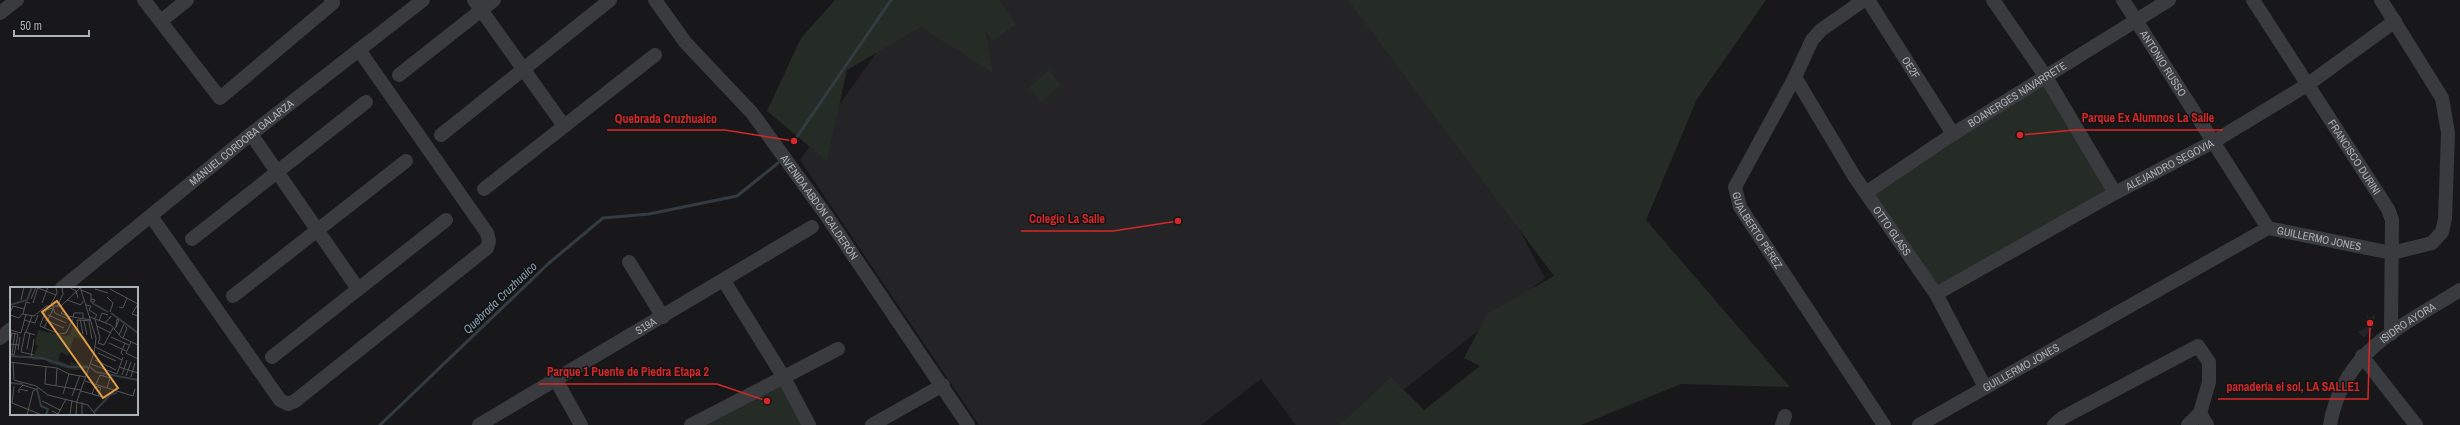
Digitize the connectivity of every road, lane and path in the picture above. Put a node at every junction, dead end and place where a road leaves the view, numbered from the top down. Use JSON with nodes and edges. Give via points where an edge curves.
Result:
{"nodes":[{"id":1,"x":17,"y":0,"type":"edge"},
{"id":2,"x":144,"y":0,"type":"edge"},
{"id":3,"x":187,"y":0,"type":"edge"},
{"id":4,"x":331,"y":0,"type":"edge"},
{"id":5,"x":423,"y":0,"type":"edge"},
{"id":6,"x":494,"y":0,"type":"edge"},
{"id":7,"x":610,"y":0,"type":"edge"},
{"id":8,"x":655,"y":0,"type":"edge"},
{"id":9,"x":1864,"y":0,"type":"edge"},
{"id":10,"x":1868,"y":0,"type":"edge"},
{"id":11,"x":1994,"y":0,"type":"edge"},
{"id":12,"x":2123,"y":0,"type":"edge"},
{"id":13,"x":2169,"y":0,"type":"edge"},
{"id":14,"x":2253,"y":0,"type":"edge"},
{"id":15,"x":2381,"y":0,"type":"edge"},
{"id":16,"x":477,"y":5,"type":"edge"},
{"id":17,"x":0,"y":13,"type":"edge"},
{"id":18,"x":2136,"y":20,"type":"junction"},
{"id":19,"x":161,"y":21,"type":"junction"},
{"id":20,"x":2395,"y":21,"type":"junction"},
{"id":21,"x":359,"y":50,"type":"junction"},
{"id":22,"x":655,"y":55,"type":"dead end"},
{"id":23,"x":523,"y":69,"type":"junction"},
{"id":24,"x":399,"y":75,"type":"dead end"},
{"id":25,"x":1795,"y":77,"type":"junction"},
{"id":26,"x":2046,"y":77,"type":"junction"},
{"id":27,"x":2307,"y":85,"type":"junction"},
{"id":28,"x":366,"y":102,"type":"dead end"},
{"id":29,"x":564,"y":126,"type":"junction"},
{"id":30,"x":251,"y":134,"type":"junction"},
{"id":31,"x":1953,"y":134,"type":"junction"},
{"id":32,"x":441,"y":135,"type":"dead end"},
{"id":33,"x":2213,"y":142,"type":"junction"},
{"id":34,"x":406,"y":161,"type":"dead end"},
{"id":35,"x":277,"y":172,"type":"junction"},
{"id":36,"x":484,"y":190,"type":"dead end"},
{"id":37,"x":1867,"y":192,"type":"junction"},
{"id":38,"x":2116,"y":193,"type":"junction"},
{"id":39,"x":151,"y":216,"type":"junction"},
{"id":40,"x":446,"y":220,"type":"dead end"},
{"id":41,"x":812,"y":227,"type":"dead end"},
{"id":42,"x":2268,"y":228,"type":"junction"},
{"id":43,"x":317,"y":230,"type":"junction"},
{"id":44,"x":192,"y":239,"type":"dead end"},
{"id":45,"x":2392,"y":253,"type":"junction"},
{"id":46,"x":629,"y":262,"type":"dead end"},
{"id":47,"x":724,"y":281,"type":"junction"},
{"id":48,"x":63,"y":287,"type":"edge"},
{"id":49,"x":358,"y":289,"type":"junction"},
{"id":50,"x":2460,"y":290,"type":"edge"},
{"id":51,"x":1936,"y":294,"type":"junction"},
{"id":52,"x":233,"y":296,"type":"dead end"},
{"id":53,"x":663,"y":317,"type":"junction"},
{"id":54,"x":10,"y":330,"type":"edge"},
{"id":55,"x":2391,"y":334,"type":"junction"},
{"id":56,"x":0,"y":338,"type":"edge"},
{"id":57,"x":838,"y":350,"type":"dead end"},
{"id":58,"x":2362,"y":356,"type":"junction"},
{"id":59,"x":272,"y":357,"type":"dead end"},
{"id":60,"x":783,"y":376,"type":"junction"},
{"id":61,"x":556,"y":380,"type":"junction"},
{"id":62,"x":942,"y":385,"type":"junction"},
{"id":63,"x":1985,"y":386,"type":"junction"},
{"id":64,"x":2200,"y":413,"type":"junction"},
{"id":65,"x":479,"y":425,"type":"edge"},
{"id":66,"x":581,"y":425,"type":"edge"},
{"id":67,"x":691,"y":425,"type":"edge"},
{"id":68,"x":809,"y":425,"type":"edge"},
{"id":69,"x":872,"y":425,"type":"edge"},
{"id":70,"x":968,"y":425,"type":"edge"},
{"id":71,"x":1884,"y":425,"type":"edge"},
{"id":72,"x":1919,"y":425,"type":"edge"},
{"id":73,"x":2054,"y":425,"type":"edge"},
{"id":74,"x":2188,"y":425,"type":"edge"},
{"id":75,"x":2207,"y":425,"type":"edge"},
{"id":76,"x":2330,"y":425,"type":"edge"},
{"id":77,"x":2416,"y":425,"type":"edge"}],
"edges":[{"from":1,"to":17,"type":"street"},
{"from":2,"to":19,"type":"street"},
{"from":3,"to":19,"type":"street"},
{"from":4,"to":19,"type":"street","via":[[333,3],[220,98]]},
{"from":5,"to":21,"type":"street","name":"MANUEL CORDOBA GALARZA"},
{"from":6,"to":16,"type":"street"},
{"from":7,"to":23,"type":"street"},
{"from":8,"to":62,"type":"street","name":"AVENIDA ABDÓN CALDERÓN","via":[[686,42],[756,120],[826,215]]},
{"from":9,"to":25,"type":"street","name":"GUALBERTO PÉREZ","via":[[1821,30],[1812,40]]},
{"from":10,"to":31,"type":"street","name":"OE2F"},
{"from":11,"to":26,"type":"street"},
{"from":12,"to":18,"type":"street","name":"ANTONIO RUSSO"},
{"from":13,"to":18,"type":"street","name":"BOANERGES NAVARRETE"},
{"from":14,"to":27,"type":"street","name":"FRANCISCO DURINI"},
{"from":15,"to":20,"type":"street","name":"GUILLERMO JONES"},
{"from":16,"to":23,"type":"street"},
{"from":16,"to":24,"type":"street"},
{"from":18,"to":26,"type":"street","name":"BOANERGES NAVARRETE"},
{"from":18,"to":33,"type":"street","name":"ANTONIO RUSSO"},
{"from":20,"to":27,"type":"street","name":"ALEJANDRO SEGOVIA"},
{"from":20,"to":45,"type":"street","name":"GUILLERMO JONES","via":[[2442,98],[2448,133],[2445,220],[2442,232],[2432,243]]},
{"from":21,"to":30,"type":"street","name":"MANUEL CORDOBA GALARZA"},
{"from":21,"to":39,"type":"street","via":[[487,234],[488,244],[481,253],[288,404],[280,400]]},
{"from":22,"to":29,"type":"street"},
{"from":23,"to":29,"type":"street"},
{"from":23,"to":32,"type":"street"},
{"from":25,"to":37,"type":"street","name":"OTTO GLASS","via":[[1854,176]]},
{"from":25,"to":71,"type":"street","name":"GUALBERTO PÉREZ","via":[[1739,177],[1735,188],[1736,197],[1740,207]]},
{"from":26,"to":31,"type":"street","name":"BOANERGES NAVARRETE"},
{"from":26,"to":38,"type":"street"},
{"from":27,"to":33,"type":"street","name":"ALEJANDRO SEGOVIA"},
{"from":27,"to":45,"type":"street","name":"FRANCISCO DURINI","via":[[2388,209],[2392,220]]},
{"from":28,"to":35,"type":"street"},
{"from":29,"to":36,"type":"street"},
{"from":30,"to":35,"type":"street"},
{"from":30,"to":39,"type":"street","name":"MANUEL CORDOBA GALARZA"},
{"from":31,"to":37,"type":"street","name":"BOANERGES NAVARRETE"},
{"from":33,"to":38,"type":"street","name":"ALEJANDRO SEGOVIA"},
{"from":33,"to":42,"type":"street","name":"ANTONIO RUSSO"},
{"from":34,"to":43,"type":"street"},
{"from":35,"to":43,"type":"street"},
{"from":35,"to":44,"type":"street"},
{"from":37,"to":51,"type":"street","name":"OTTO GLASS"},
{"from":38,"to":51,"type":"street","name":"ALEJANDRO SEGOVIA"},
{"from":39,"to":48,"type":"street","name":"MANUEL CORDOBA GALARZA"},
{"from":40,"to":49,"type":"street"},
{"from":41,"to":47,"type":"street","name":"S19A"},
{"from":42,"to":45,"type":"street","name":"GUILLERMO JONES"},
{"from":42,"to":63,"type":"street","name":"GUILLERMO JONES"},
{"from":43,"to":49,"type":"street"},
{"from":43,"to":52,"type":"street"},
{"from":45,"to":55,"type":"street","name":"FRANCISCO DURINI"},
{"from":46,"to":53,"type":"street"},
{"from":47,"to":53,"type":"street","name":"S19A"},
{"from":47,"to":60,"type":"street"},
{"from":49,"to":59,"type":"street"},
{"from":50,"to":55,"type":"street","name":"ISIDRO AYORA"},
{"from":51,"to":63,"type":"street","name":"OTTO GLASS"},
{"from":53,"to":61,"type":"street","name":"S19A"},
{"from":54,"to":56,"type":"street"},
{"from":55,"to":58,"type":"street","name":"ISIDRO AYORA"},
{"from":57,"to":60,"type":"street"},
{"from":58,"to":76,"type":"street","name":"ISIDRO AYORA","via":[[2342,385]]},
{"from":58,"to":77,"type":"street"},
{"from":60,"to":67,"type":"street"},
{"from":60,"to":68,"type":"street"},
{"from":61,"to":65,"type":"street","name":"S19A"},
{"from":61,"to":66,"type":"street"},
{"from":62,"to":69,"type":"street"},
{"from":62,"to":70,"type":"street","name":"AVENIDA ABDÓN CALDERÓN"},
{"from":63,"to":72,"type":"street","name":"GUILLERMO JONES"},
{"from":64,"to":73,"type":"street","via":[[2209,382],[2209,362],[2198,346],[2062,418]]},
{"from":64,"to":74,"type":"street"},
{"from":64,"to":75,"type":"street"}]}
